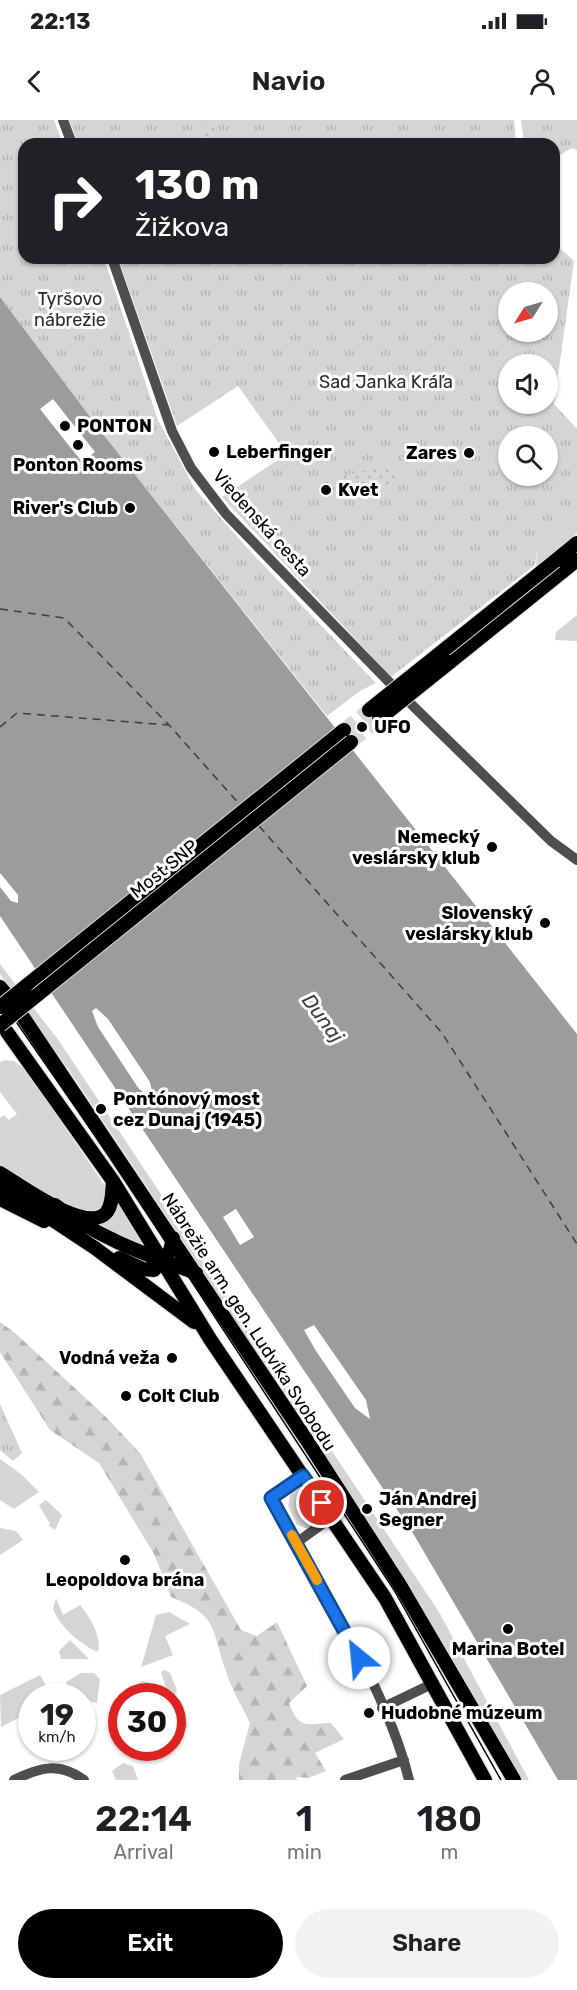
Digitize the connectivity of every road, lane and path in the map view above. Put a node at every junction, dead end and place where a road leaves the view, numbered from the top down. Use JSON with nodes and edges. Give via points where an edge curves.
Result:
{"nodes":[{"id":1,"x":63,"y":120,"type":"edge"},
{"id":2,"x":70,"y":138,"type":"edge"},
{"id":3,"x":114,"y":264,"type":"edge"},
{"id":4,"x":577,"y":543,"type":"edge"},
{"id":5,"x":577,"y":560,"type":"edge"},
{"id":6,"x":559,"y":566,"type":"junction"},
{"id":7,"x":391,"y":684,"type":"dead end"},
{"id":8,"x":411,"y":705,"type":"dead end"},
{"id":9,"x":374,"y":715,"type":"tunnel mouth"},
{"id":10,"x":577,"y":860,"type":"edge"},
{"id":11,"x":1,"y":995,"type":"edge"},
{"id":12,"x":23,"y":1017,"type":"dead end"},
{"id":13,"x":7,"y":1033,"type":"edge"},
{"id":14,"x":0,"y":1173,"type":"edge"},
{"id":15,"x":113,"y":1181,"type":"junction"},
{"id":16,"x":0,"y":1185,"type":"edge"},
{"id":17,"x":0,"y":1199,"type":"edge"},
{"id":18,"x":55,"y":1205,"type":"junction"},
{"id":19,"x":76,"y":1236,"type":"junction"},
{"id":20,"x":173,"y":1238,"type":"junction"},
{"id":21,"x":95,"y":1248,"type":"junction"},
{"id":22,"x":162,"y":1260,"type":"junction"},
{"id":23,"x":196,"y":1273,"type":"junction"},
{"id":24,"x":210,"y":1339,"type":"junction"},
{"id":25,"x":303,"y":1476,"type":"junction"},
{"id":26,"x":332,"y":1517,"type":"junction"},
{"id":27,"x":296,"y":1543,"type":"junction"},
{"id":28,"x":434,"y":1683,"type":"junction"},
{"id":29,"x":382,"y":1708,"type":"junction"},
{"id":30,"x":404,"y":1760,"type":"junction"},
{"id":31,"x":83,"y":1779,"type":"edge"},
{"id":32,"x":14,"y":1780,"type":"edge"},
{"id":33,"x":345,"y":1780,"type":"edge"},
{"id":34,"x":410,"y":1780,"type":"edge"},
{"id":35,"x":485,"y":1780,"type":"edge"},
{"id":36,"x":514,"y":1780,"type":"edge"}],
"edges":[{"from":1,"to":2,"type":"street"},
{"from":3,"to":7,"type":"street","name":"Viedenská cesta","via":[[172,431],[191,468],[226,514]]},
{"from":4,"to":6,"type":"main road"},
{"from":5,"to":6,"type":"main road"},
{"from":6,"to":9,"type":"main road","bridge":true},
{"from":8,"to":10,"type":"street","via":[[551,841]]},
{"from":11,"to":13,"type":"main road","name":"Most SNP","bridge":true,"via":[[348,736]]},
{"from":12,"to":20,"type":"main road","name":"Nábrežie arm. gen. Ludvíka Svobodu"},
{"from":13,"to":15,"type":"main road","name":"Nábrežie arm. gen. Ludvíka Svobodu"},
{"from":14,"to":18,"type":"main road"},
{"from":15,"to":18,"type":"main road","via":[[109,1208],[96,1218],[76,1217]]},
{"from":15,"to":22,"type":"main road","name":"Nábrežie arm. gen. Ludvíka Svobodu"},
{"from":16,"to":19,"type":"main road"},
{"from":17,"to":19,"type":"main road"},
{"from":18,"to":22,"type":"main road","via":[[90,1230]]},
{"from":19,"to":21,"type":"main road"},
{"from":20,"to":22,"type":"main road","via":[[170,1251]]},
{"from":20,"to":23,"type":"main road","name":"Nábrežie arm. gen. Ludvíka Svobodu"},
{"from":21,"to":22,"type":"main road","via":[[147,1270],[154,1270]]},
{"from":21,"to":24,"type":"main road","via":[[187,1315]]},
{"from":22,"to":23,"type":"main road"},
{"from":22,"to":24,"type":"main road","name":"Nábrežie arm. gen. Ludvíka Svobodu"},
{"from":23,"to":36,"type":"main road","name":"Nábrežie arm. gen. Ludvíka Svobodu","via":[[400,1585]]},
{"from":24,"to":25,"type":"main road","name":"Nábrežie arm. gen. Ludvíka Svobodu"},
{"from":25,"to":26,"type":"main road","name":"Nábrežie arm. gen. Ludvíka Svobodu"},
{"from":25,"to":27,"type":"street","via":[[271,1498]]},
{"from":26,"to":27,"type":"street"},
{"from":26,"to":28,"type":"main road","name":"Nábrežie arm. gen. Ludvíka Svobodu"},
{"from":27,"to":29,"type":"street"},
{"from":28,"to":29,"type":"street"},
{"from":28,"to":35,"type":"main road","name":"Nábrežie arm. gen. Ludvíka Svobodu"},
{"from":29,"to":30,"type":"street"},
{"from":30,"to":33,"type":"street"},
{"from":30,"to":34,"type":"street"},
{"from":31,"to":32,"type":"street","via":[[66,1768],[51,1767]]}]}
